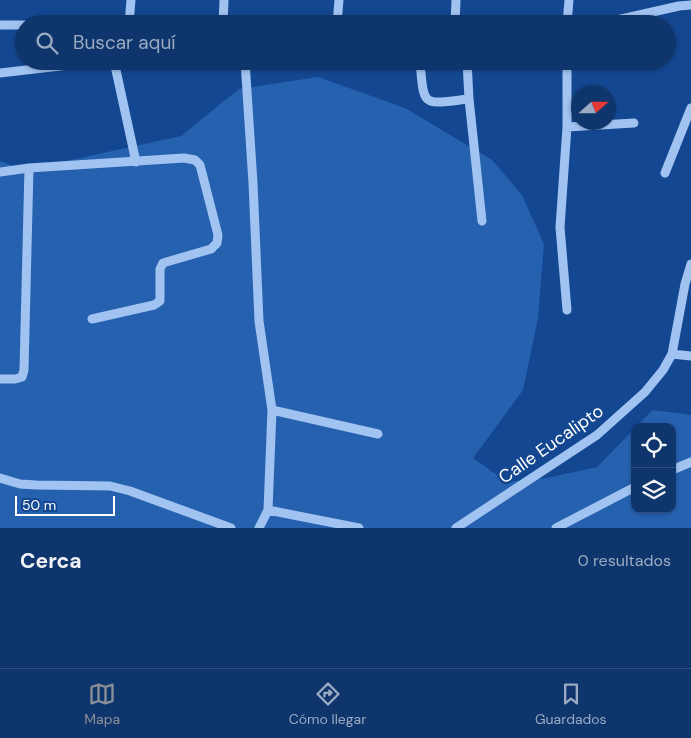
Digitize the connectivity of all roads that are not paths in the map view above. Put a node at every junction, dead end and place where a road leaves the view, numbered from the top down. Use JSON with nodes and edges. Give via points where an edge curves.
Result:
{"nodes":[{"id":1,"x":131,"y":0,"type":"edge"},
{"id":2,"x":224,"y":0,"type":"edge"},
{"id":3,"x":339,"y":0,"type":"edge"},
{"id":4,"x":456,"y":0,"type":"edge"},
{"id":5,"x":569,"y":0,"type":"edge"},
{"id":6,"x":679,"y":3,"type":"edge"},
{"id":7,"x":691,"y":5,"type":"edge"},
{"id":8,"x":130,"y":15,"type":"edge"},
{"id":9,"x":223,"y":15,"type":"edge"},
{"id":10,"x":338,"y":15,"type":"edge"},
{"id":11,"x":455,"y":15,"type":"edge"},
{"id":12,"x":568,"y":15,"type":"edge"},
{"id":13,"x":633,"y":15,"type":"edge"},
{"id":14,"x":0,"y":25,"type":"edge"},
{"id":15,"x":15,"y":25,"type":"edge"},
{"id":16,"x":26,"y":70,"type":"edge"},
{"id":17,"x":116,"y":70,"type":"edge"},
{"id":18,"x":245,"y":70,"type":"edge"},
{"id":19,"x":421,"y":70,"type":"edge"},
{"id":20,"x":467,"y":70,"type":"edge"},
{"id":21,"x":567,"y":70,"type":"edge"},
{"id":22,"x":0,"y":73,"type":"edge"},
{"id":23,"x":469,"y":99,"type":"junction"},
{"id":24,"x":691,"y":108,"type":"edge"},
{"id":25,"x":634,"y":124,"type":"dead end"},
{"id":26,"x":567,"y":127,"type":"junction"},
{"id":27,"x":136,"y":162,"type":"junction"},
{"id":28,"x":29,"y":168,"type":"junction"},
{"id":29,"x":0,"y":172,"type":"edge"},
{"id":30,"x":665,"y":173,"type":"dead end"},
{"id":31,"x":482,"y":221,"type":"dead end"},
{"id":32,"x":690,"y":267,"type":"edge"},
{"id":33,"x":567,"y":310,"type":"dead end"},
{"id":34,"x":92,"y":319,"type":"dead end"},
{"id":35,"x":672,"y":354,"type":"junction"},
{"id":36,"x":691,"y":356,"type":"edge"},
{"id":37,"x":0,"y":379,"type":"edge"},
{"id":38,"x":272,"y":410,"type":"junction"},
{"id":39,"x":378,"y":434,"type":"dead end"},
{"id":40,"x":691,"y":462,"type":"edge"},
{"id":41,"x":676,"y":468,"type":"edge"},
{"id":42,"x":0,"y":478,"type":"edge"},
{"id":43,"x":631,"y":489,"type":"edge"},
{"id":44,"x":268,"y":510,"type":"junction"},
{"id":45,"x":455,"y":527,"type":"edge"},
{"id":46,"x":231,"y":528,"type":"edge"},
{"id":47,"x":259,"y":528,"type":"edge"},
{"id":48,"x":359,"y":528,"type":"edge"},
{"id":49,"x":556,"y":528,"type":"edge"}],
"edges":[{"from":1,"to":8,"type":"street"},
{"from":2,"to":9,"type":"street"},
{"from":3,"to":10,"type":"street"},
{"from":4,"to":11,"type":"street"},
{"from":5,"to":12,"type":"street"},
{"from":6,"to":7,"type":"street"},
{"from":6,"to":13,"type":"street"},
{"from":14,"to":15,"type":"street"},
{"from":16,"to":22,"type":"street"},
{"from":17,"to":27,"type":"street"},
{"from":18,"to":38,"type":"street","via":[[259,321]]},
{"from":19,"to":23,"type":"street","via":[[426,100],[432,103]]},
{"from":20,"to":23,"type":"street"},
{"from":21,"to":26,"type":"street"},
{"from":23,"to":31,"type":"street"},
{"from":24,"to":30,"type":"street"},
{"from":25,"to":26,"type":"street"},
{"from":26,"to":33,"type":"street","via":[[560,227]]},
{"from":27,"to":28,"type":"street"},
{"from":27,"to":34,"type":"street","via":[[184,158],[195,160],[200,165],[218,235],[217,244],[163,263],[160,269],[160,301],[154,305]]},
{"from":28,"to":29,"type":"street"},
{"from":28,"to":37,"type":"street","via":[[24,370],[22,377]]},
{"from":32,"to":35,"type":"street","name":"Calle Eucalipto"},
{"from":35,"to":36,"type":"street"},
{"from":35,"to":45,"type":"street","name":"Calle Eucalipto","via":[[645,392],[597,435]]},
{"from":38,"to":39,"type":"street"},
{"from":38,"to":44,"type":"street"},
{"from":40,"to":41,"type":"street"},
{"from":42,"to":46,"type":"street","via":[[36,486],[110,486]]},
{"from":43,"to":49,"type":"street"},
{"from":44,"to":47,"type":"street"},
{"from":44,"to":48,"type":"street"}]}
